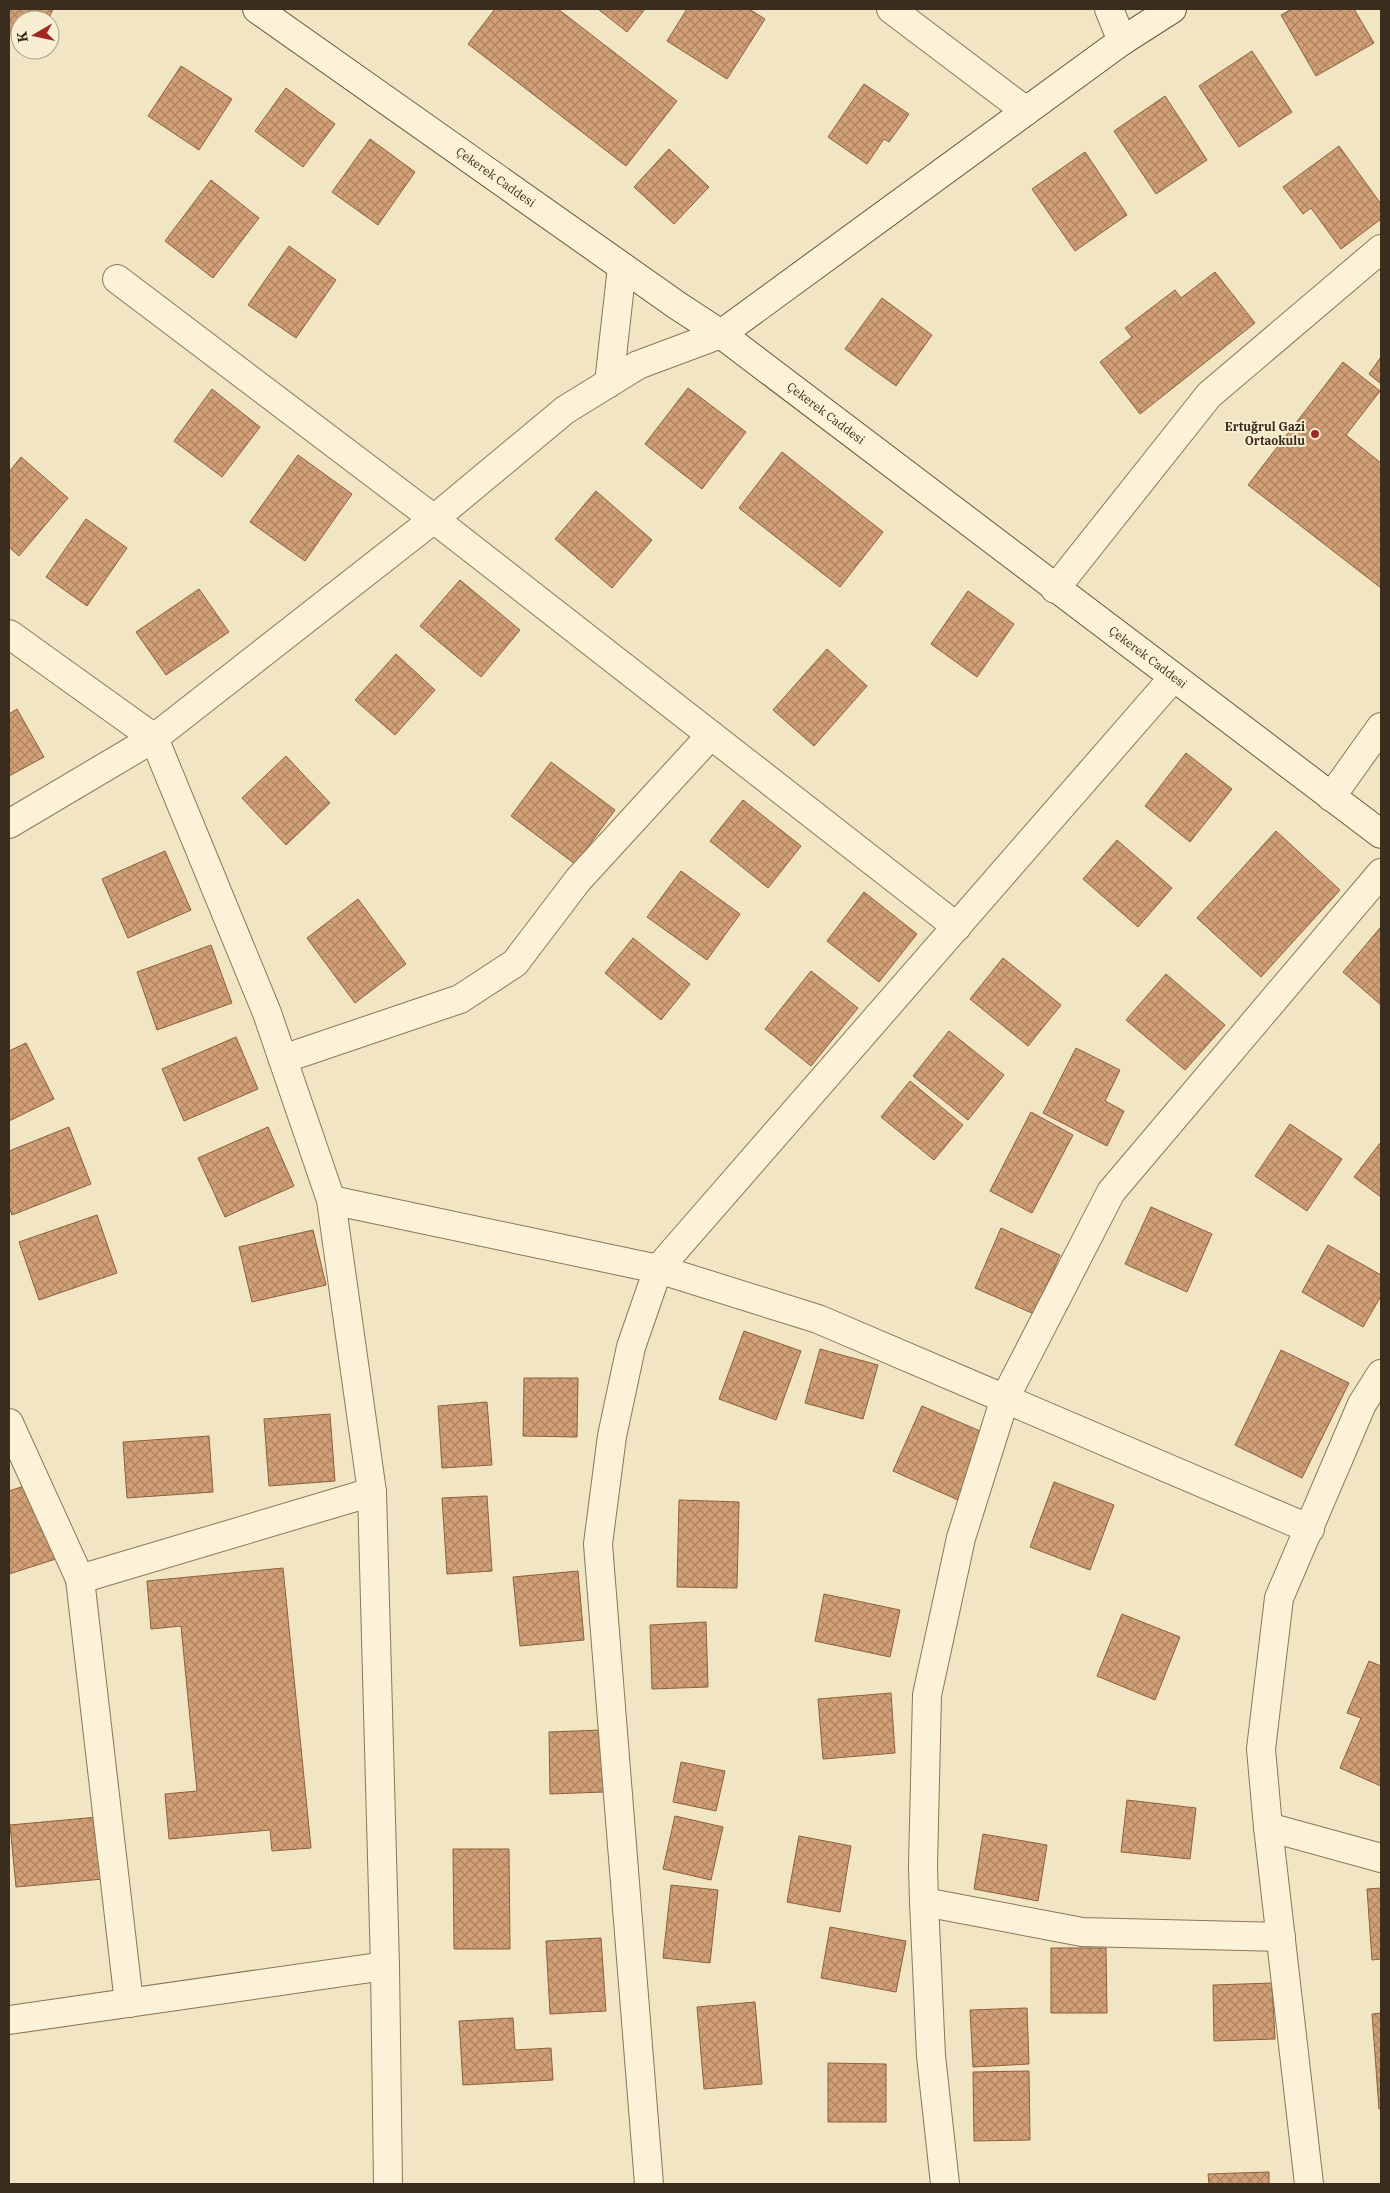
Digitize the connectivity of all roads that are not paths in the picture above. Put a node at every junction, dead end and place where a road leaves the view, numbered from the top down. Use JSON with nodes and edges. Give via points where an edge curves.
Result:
{"nodes":[{"id":1,"x":257,"y":9,"type":"edge"},
{"id":2,"x":891,"y":9,"type":"edge"},
{"id":3,"x":1108,"y":9,"type":"edge"},
{"id":4,"x":1172,"y":9,"type":"edge"},
{"id":5,"x":1122,"y":41,"type":"junction"},
{"id":6,"x":1026,"y":111,"type":"junction"},
{"id":7,"x":1381,"y":249,"type":"edge"},
{"id":8,"x":622,"y":268,"type":"junction"},
{"id":9,"x":117,"y":279,"type":"dead end"},
{"id":10,"x":720,"y":334,"type":"junction"},
{"id":11,"x":609,"y":383,"type":"junction"},
{"id":12,"x":434,"y":519,"type":"junction"},
{"id":13,"x":1055,"y":589,"type":"junction"},
{"id":14,"x":9,"y":634,"type":"edge"},
{"id":15,"x":1173,"y":678,"type":"junction"},
{"id":16,"x":1381,"y":727,"type":"edge"},
{"id":17,"x":711,"y":735,"type":"junction"},
{"id":18,"x":154,"y":738,"type":"junction"},
{"id":19,"x":1331,"y":797,"type":"junction"},
{"id":20,"x":9,"y":824,"type":"edge"},
{"id":21,"x":1381,"y":834,"type":"edge"},
{"id":22,"x":1381,"y":874,"type":"edge"},
{"id":23,"x":957,"y":927,"type":"junction"},
{"id":24,"x":283,"y":1059,"type":"junction"},
{"id":25,"x":331,"y":1200,"type":"junction"},
{"id":26,"x":658,"y":1269,"type":"junction"},
{"id":27,"x":1381,"y":1374,"type":"edge"},
{"id":28,"x":1005,"y":1398,"type":"junction"},
{"id":29,"x":1372,"y":1409,"type":"edge"},
{"id":30,"x":9,"y":1423,"type":"edge"},
{"id":31,"x":372,"y":1492,"type":"junction"},
{"id":32,"x":1310,"y":1529,"type":"junction"},
{"id":33,"x":80,"y":1579,"type":"junction"},
{"id":34,"x":1268,"y":1827,"type":"junction"},
{"id":35,"x":1381,"y":1858,"type":"edge"},
{"id":36,"x":924,"y":1902,"type":"junction"},
{"id":37,"x":1281,"y":1937,"type":"junction"},
{"id":38,"x":385,"y":1966,"type":"junction"},
{"id":39,"x":129,"y":2002,"type":"junction"},
{"id":40,"x":9,"y":2020,"type":"edge"},
{"id":41,"x":388,"y":2184,"type":"edge"},
{"id":42,"x":649,"y":2184,"type":"edge"},
{"id":43,"x":945,"y":2184,"type":"edge"},
{"id":44,"x":1309,"y":2184,"type":"edge"}],
"edges":[{"from":1,"to":8,"type":"street","name":"Çekerek Caddesi"},
{"from":2,"to":6,"type":"street"},
{"from":3,"to":5,"type":"street"},
{"from":4,"to":5,"type":"street"},
{"from":5,"to":6,"type":"street"},
{"from":6,"to":10,"type":"street"},
{"from":7,"to":13,"type":"street","via":[[1209,395]]},
{"from":8,"to":10,"type":"street","name":"Çekerek Caddesi"},
{"from":8,"to":11,"type":"street"},
{"from":9,"to":12,"type":"street"},
{"from":10,"to":11,"type":"street","via":[[638,365]]},
{"from":10,"to":13,"type":"street","name":"Çekerek Caddesi"},
{"from":11,"to":12,"type":"street","via":[[565,410]]},
{"from":12,"to":17,"type":"street"},
{"from":12,"to":18,"type":"street"},
{"from":13,"to":15,"type":"street","name":"Çekerek Caddesi"},
{"from":14,"to":18,"type":"street"},
{"from":15,"to":19,"type":"street","name":"Çekerek Caddesi"},
{"from":15,"to":23,"type":"street"},
{"from":16,"to":19,"type":"street"},
{"from":17,"to":23,"type":"street"},
{"from":17,"to":24,"type":"street","via":[[578,880],[515,963],[460,999]]},
{"from":18,"to":20,"type":"street"},
{"from":18,"to":24,"type":"street","via":[[268,1013]]},
{"from":19,"to":21,"type":"street","name":"Çekerek Caddesi"},
{"from":22,"to":28,"type":"street","via":[[1111,1192]]},
{"from":23,"to":26,"type":"street"},
{"from":24,"to":25,"type":"street"},
{"from":25,"to":26,"type":"street"},
{"from":25,"to":31,"type":"street"},
{"from":26,"to":28,"type":"street","via":[[818,1319]]},
{"from":26,"to":42,"type":"street","via":[[631,1347],[612,1436],[598,1544]]},
{"from":27,"to":29,"type":"street"},
{"from":28,"to":32,"type":"street"},
{"from":28,"to":36,"type":"street","via":[[960,1538],[927,1694]]},
{"from":29,"to":32,"type":"street"},
{"from":30,"to":33,"type":"street"},
{"from":31,"to":33,"type":"street"},
{"from":31,"to":38,"type":"street"},
{"from":32,"to":34,"type":"street","via":[[1279,1598],[1261,1749]]},
{"from":33,"to":39,"type":"street"},
{"from":34,"to":35,"type":"street"},
{"from":34,"to":37,"type":"street"},
{"from":36,"to":37,"type":"street","via":[[1082,1932]]},
{"from":36,"to":43,"type":"street","via":[[931,2056]]},
{"from":37,"to":44,"type":"street"},
{"from":38,"to":39,"type":"street"},
{"from":38,"to":41,"type":"street"},
{"from":39,"to":40,"type":"street"}]}
